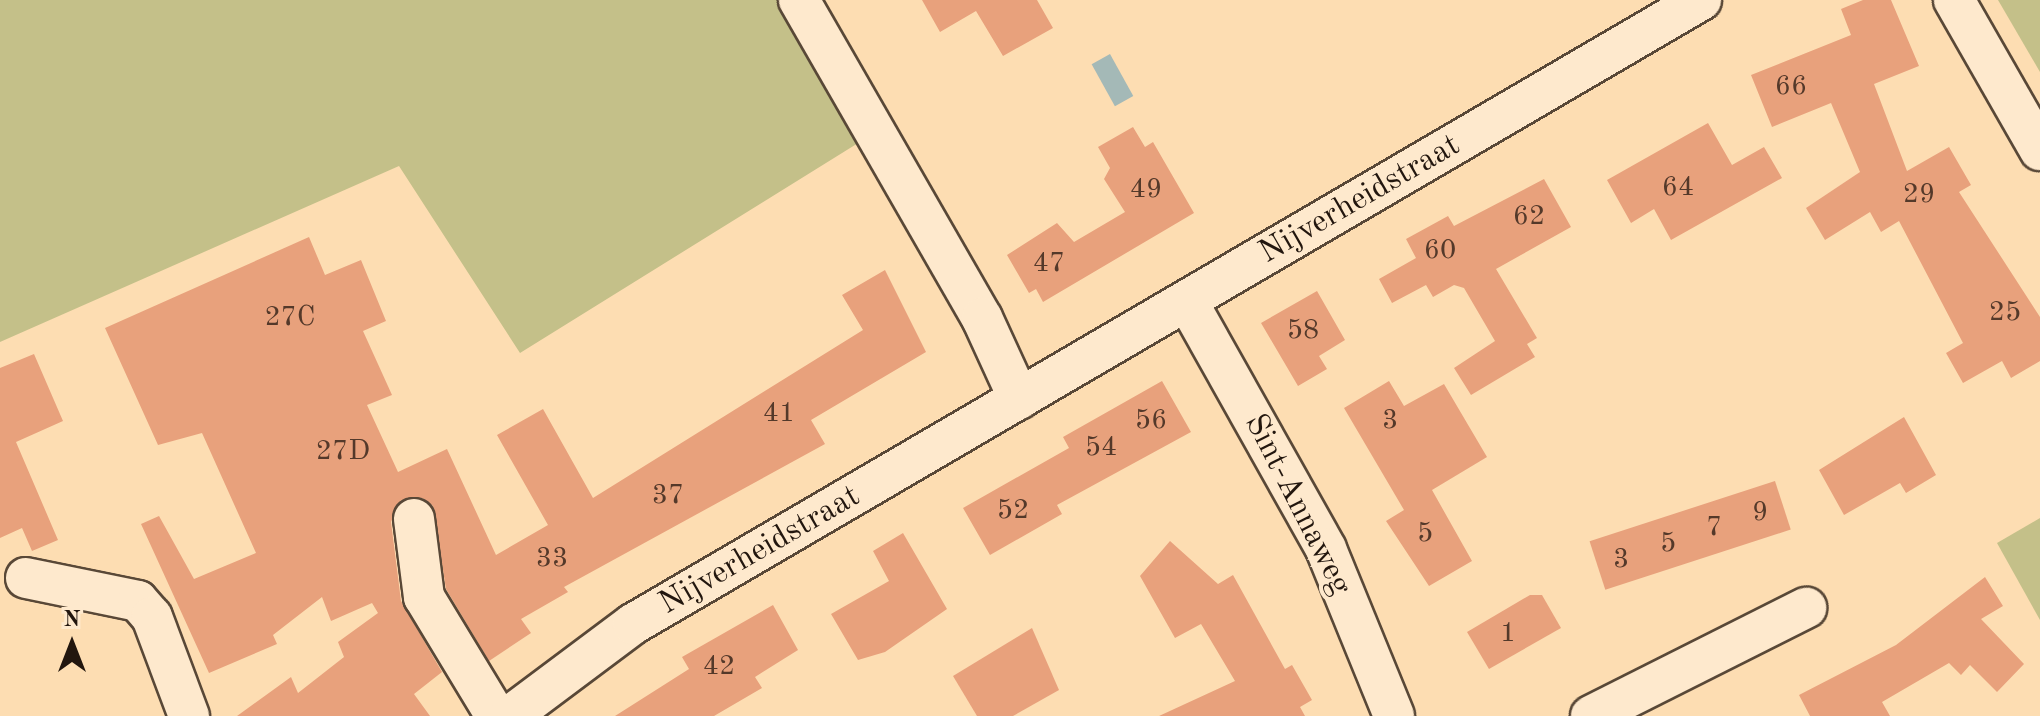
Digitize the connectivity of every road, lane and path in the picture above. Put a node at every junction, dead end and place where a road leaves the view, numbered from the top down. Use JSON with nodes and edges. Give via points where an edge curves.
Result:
{"nodes":[{"id":1,"x":799,"y":0,"type":"edge"},
{"id":2,"x":1701,"y":0,"type":"edge"},
{"id":3,"x":1954,"y":0,"type":"edge"},
{"id":4,"x":2040,"y":150,"type":"edge"},
{"id":5,"x":1187,"y":301,"type":"junction"},
{"id":6,"x":1019,"y":399,"type":"junction"},
{"id":7,"x":414,"y":519,"type":"dead end"},
{"id":8,"x":26,"y":578,"type":"dead end"},
{"id":9,"x":1806,"y":608,"type":"dead end"},
{"id":10,"x":189,"y":716,"type":"edge"},
{"id":11,"x":496,"y":716,"type":"edge"},
{"id":12,"x":510,"y":716,"type":"edge"},
{"id":13,"x":1394,"y":716,"type":"edge"},
{"id":14,"x":1591,"y":716,"type":"edge"}],
"edges":[{"from":1,"to":6,"type":"street","via":[[982,318]]},
{"from":2,"to":5,"type":"street","name":"Nijverheidstraat"},
{"from":3,"to":4,"type":"street"},
{"from":5,"to":6,"type":"street","name":"Nijverheidstraat"},
{"from":5,"to":13,"type":"street","name":"Sint-Annaweg","via":[[1326,549]]},
{"from":6,"to":12,"type":"street","name":"Nijverheidstraat","via":[[633,624]]},
{"from":7,"to":11,"type":"street","via":[[424,597]]},
{"from":8,"to":10,"type":"street","via":[[138,601],[152,617]]},
{"from":9,"to":14,"type":"street"}]}
